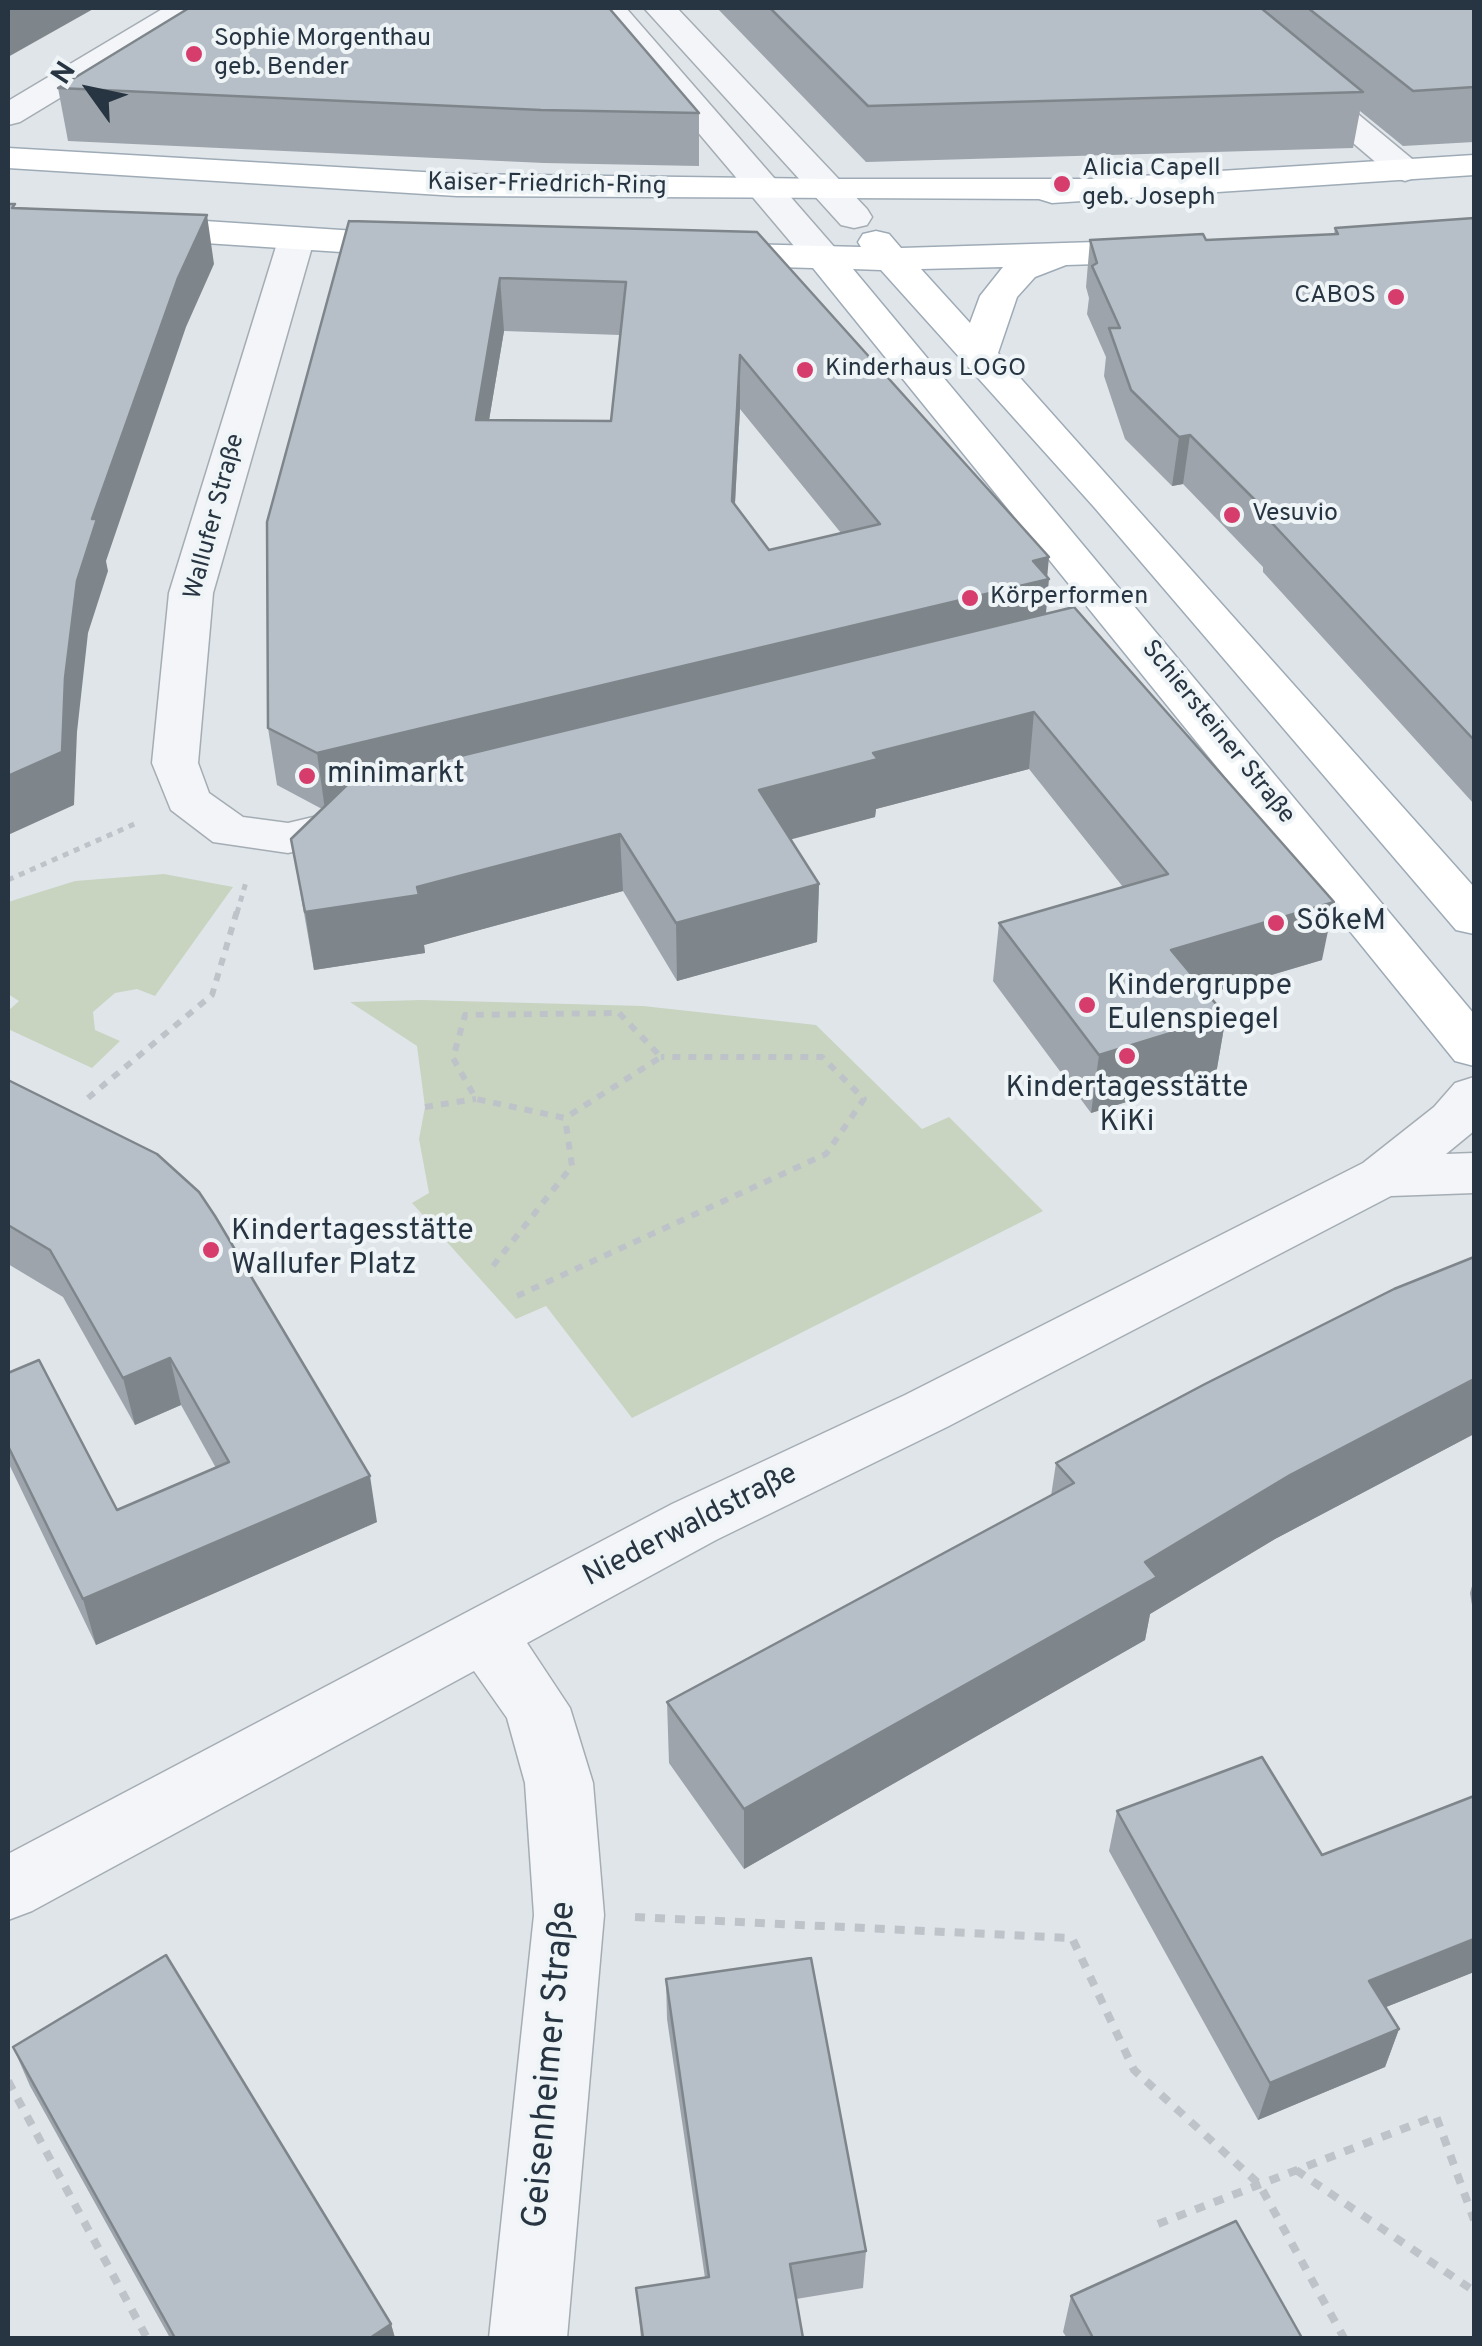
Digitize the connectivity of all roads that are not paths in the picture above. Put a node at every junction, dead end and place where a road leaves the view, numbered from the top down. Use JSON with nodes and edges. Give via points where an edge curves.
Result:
{"nodes":[{"id":1,"x":186,"y":8,"type":"edge"},
{"id":2,"x":609,"y":8,"type":"edge"},
{"id":3,"x":660,"y":8,"type":"edge"},
{"id":4,"x":1211,"y":8,"type":"edge"},
{"id":5,"x":8,"y":115,"type":"edge"},
{"id":6,"x":8,"y":158,"type":"edge"},
{"id":7,"x":1474,"y":165,"type":"edge"},
{"id":8,"x":1405,"y":170,"type":"junction"},
{"id":9,"x":764,"y":190,"type":"junction"},
{"id":10,"x":843,"y":204,"type":"junction"},
{"id":11,"x":8,"y":219,"type":"edge"},
{"id":12,"x":296,"y":240,"type":"junction"},
{"id":13,"x":454,"y":247,"type":"edge"},
{"id":14,"x":1203,"y":250,"type":"edge"},
{"id":15,"x":666,"y":254,"type":"edge"},
{"id":16,"x":1060,"y":254,"type":"junction"},
{"id":17,"x":823,"y":257,"type":"junction"},
{"id":18,"x":890,"y":259,"type":"junction"},
{"id":19,"x":978,"y":354,"type":"junction"},
{"id":20,"x":1133,"y":630,"type":"junction"},
{"id":21,"x":1079,"y":644,"type":"edge"},
{"id":22,"x":404,"y":810,"type":"edge"},
{"id":23,"x":1470,"y":907,"type":"edge"},
{"id":24,"x":1474,"y":1048,"type":"edge"},
{"id":25,"x":1474,"y":1096,"type":"edge"},
{"id":26,"x":1474,"y":1173,"type":"edge"},
{"id":27,"x":1382,"y":1178,"type":"junction"},
{"id":28,"x":483,"y":1633,"type":"junction"},
{"id":29,"x":8,"y":1889,"type":"edge"},
{"id":30,"x":528,"y":2338,"type":"edge"}],
"edges":[{"from":1,"to":5,"type":"street"},
{"from":2,"to":9,"type":"street","name":"Schiersteiner Straße"},
{"from":3,"to":10,"type":"street"},
{"from":4,"to":8,"type":"street"},
{"from":6,"to":9,"type":"main road","name":"Kaiser-Friedrich-Ring","via":[[458,185]]},
{"from":7,"to":8,"type":"main road"},
{"from":8,"to":10,"type":"main road","via":[[1087,188],[894,208]]},
{"from":9,"to":10,"type":"main road"},
{"from":9,"to":17,"type":"street","name":"Schiersteiner Straße"},
{"from":10,"to":17,"type":"main road","via":[[820,247]]},
{"from":10,"to":18,"type":"main road"},
{"from":11,"to":12,"type":"main road"},
{"from":12,"to":13,"type":"main road"},
{"from":12,"to":22,"type":"street","name":"Wallufer Straße","via":[[191,593],[176,763],[188,800],[230,831],[288,838]]},
{"from":14,"to":16,"type":"main road"},
{"from":15,"to":17,"type":"main road"},
{"from":16,"to":18,"type":"main road"},
{"from":16,"to":19,"type":"main road","via":[[1022,269],[998,296]]},
{"from":17,"to":18,"type":"main road"},
{"from":17,"to":20,"type":"main road","name":"Schiersteiner Straße"},
{"from":18,"to":19,"type":"main road"},
{"from":19,"to":23,"type":"main road"},
{"from":20,"to":21,"type":"street"},
{"from":20,"to":24,"type":"main road","name":"Schiersteiner Straße"},
{"from":25,"to":27,"type":"street","name":"Niederwaldstraße"},
{"from":26,"to":27,"type":"street","name":"Niederwaldstraße"},
{"from":27,"to":28,"type":"street","name":"Niederwaldstraße"},
{"from":28,"to":29,"type":"street","name":"Niederwaldstraße"},
{"from":28,"to":30,"type":"street","name":"Geisenheimer Straße","via":[[537,1708],[559,1782],[569,1916]]}]}
